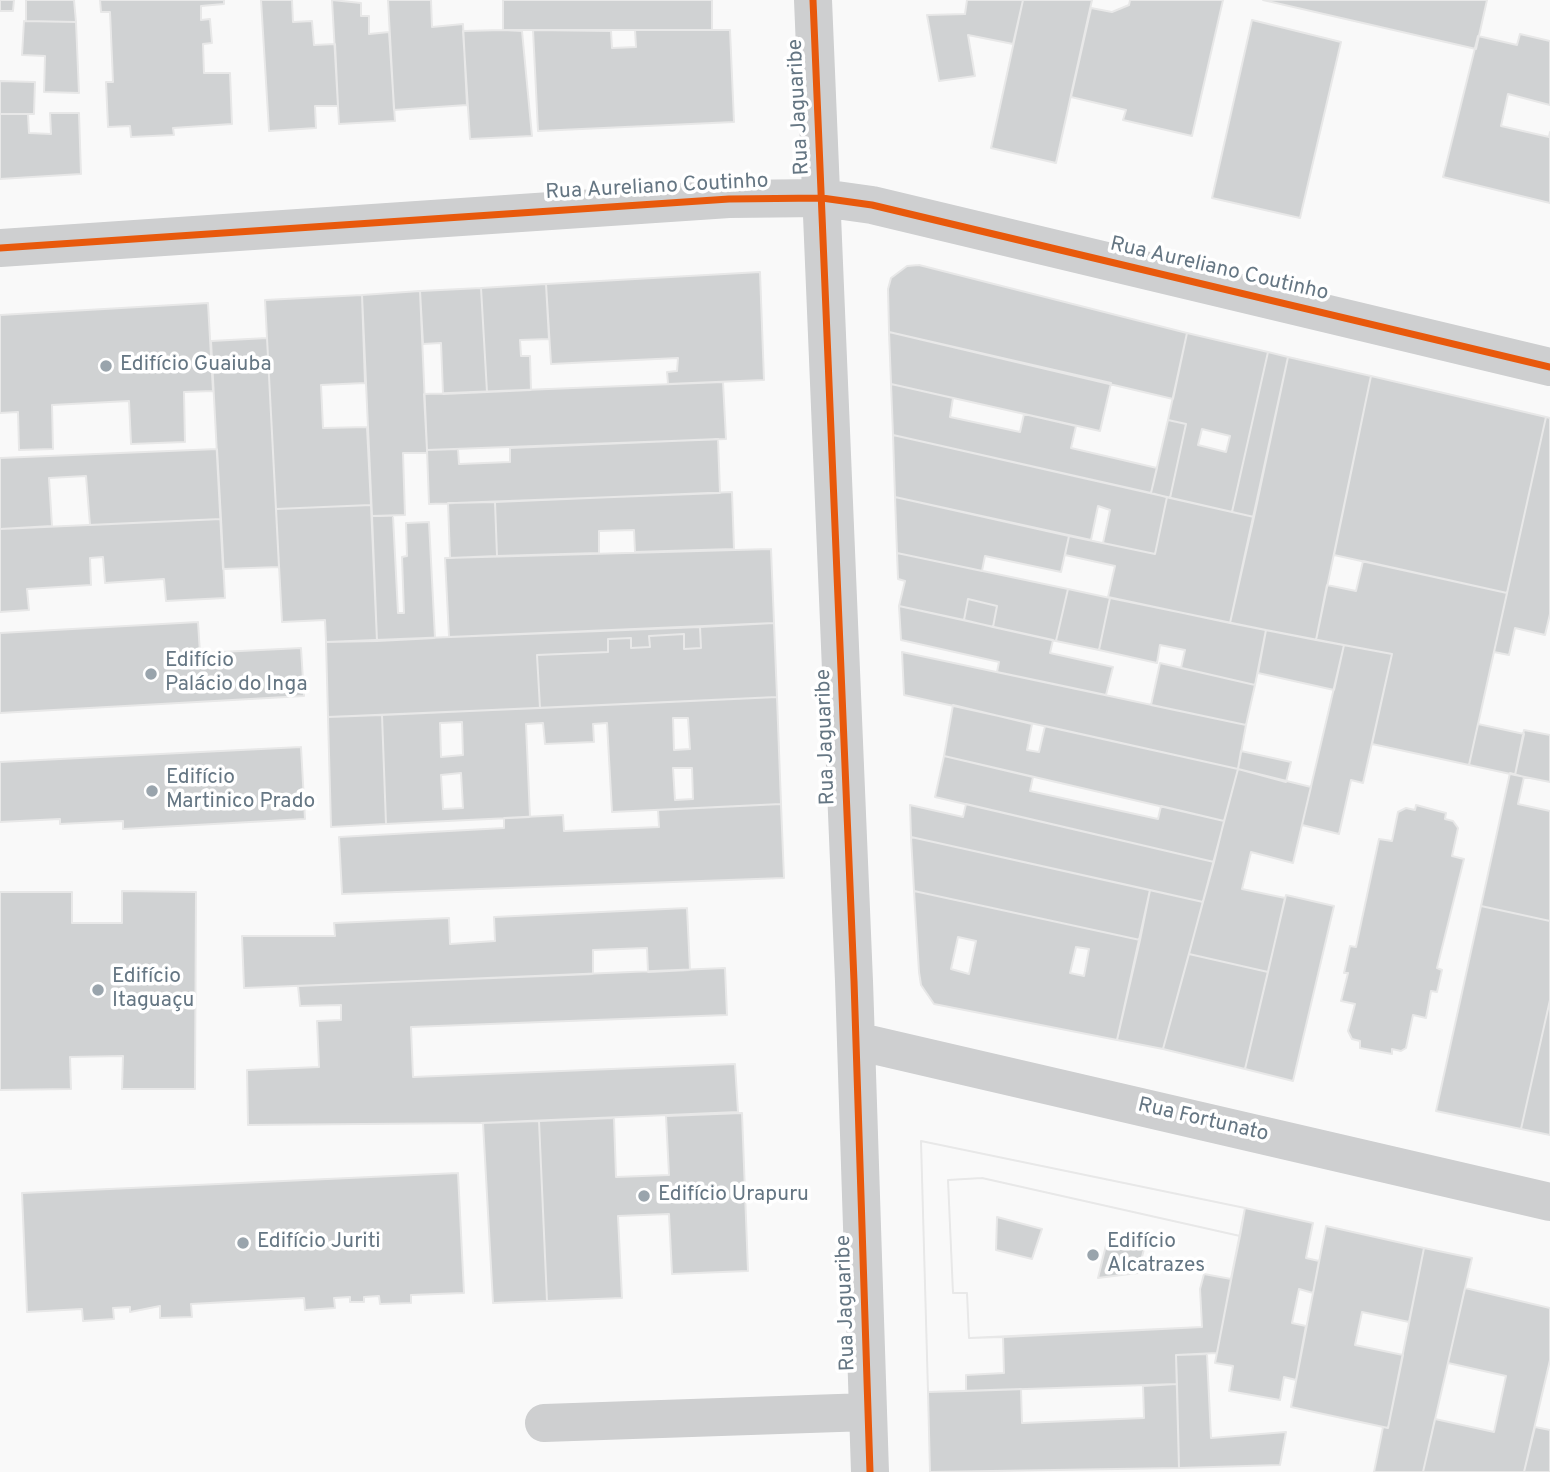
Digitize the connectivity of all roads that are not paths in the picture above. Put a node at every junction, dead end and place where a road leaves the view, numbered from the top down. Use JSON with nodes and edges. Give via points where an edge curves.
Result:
{"nodes":[{"id":1,"x":813,"y":0,"type":"edge"},
{"id":2,"x":822,"y":198,"type":"junction"},
{"id":3,"x":0,"y":248,"type":"edge"},
{"id":4,"x":1550,"y":367,"type":"edge"},
{"id":5,"x":856,"y":1041,"type":"junction"},
{"id":6,"x":1550,"y":1202,"type":"edge"},
{"id":7,"x":868,"y":1412,"type":"junction"},
{"id":8,"x":544,"y":1423,"type":"dead end"},
{"id":9,"x":870,"y":1472,"type":"edge"}],
"edges":[{"from":1,"to":2,"type":"street","name":"Rua Jaguaribe"},
{"from":2,"to":3,"type":"street","name":"Rua Aureliano Coutinho","via":[[729,199]]},
{"from":2,"to":4,"type":"street","name":"Rua Aureliano Coutinho","via":[[892,210]]},
{"from":2,"to":5,"type":"street","name":"Rua Jaguaribe"},
{"from":5,"to":6,"type":"street","name":"Rua Fortunato"},
{"from":5,"to":7,"type":"street","name":"Rua Jaguaribe"},
{"from":7,"to":8,"type":"street"},
{"from":7,"to":9,"type":"street","name":"Rua Jaguaribe"}]}
